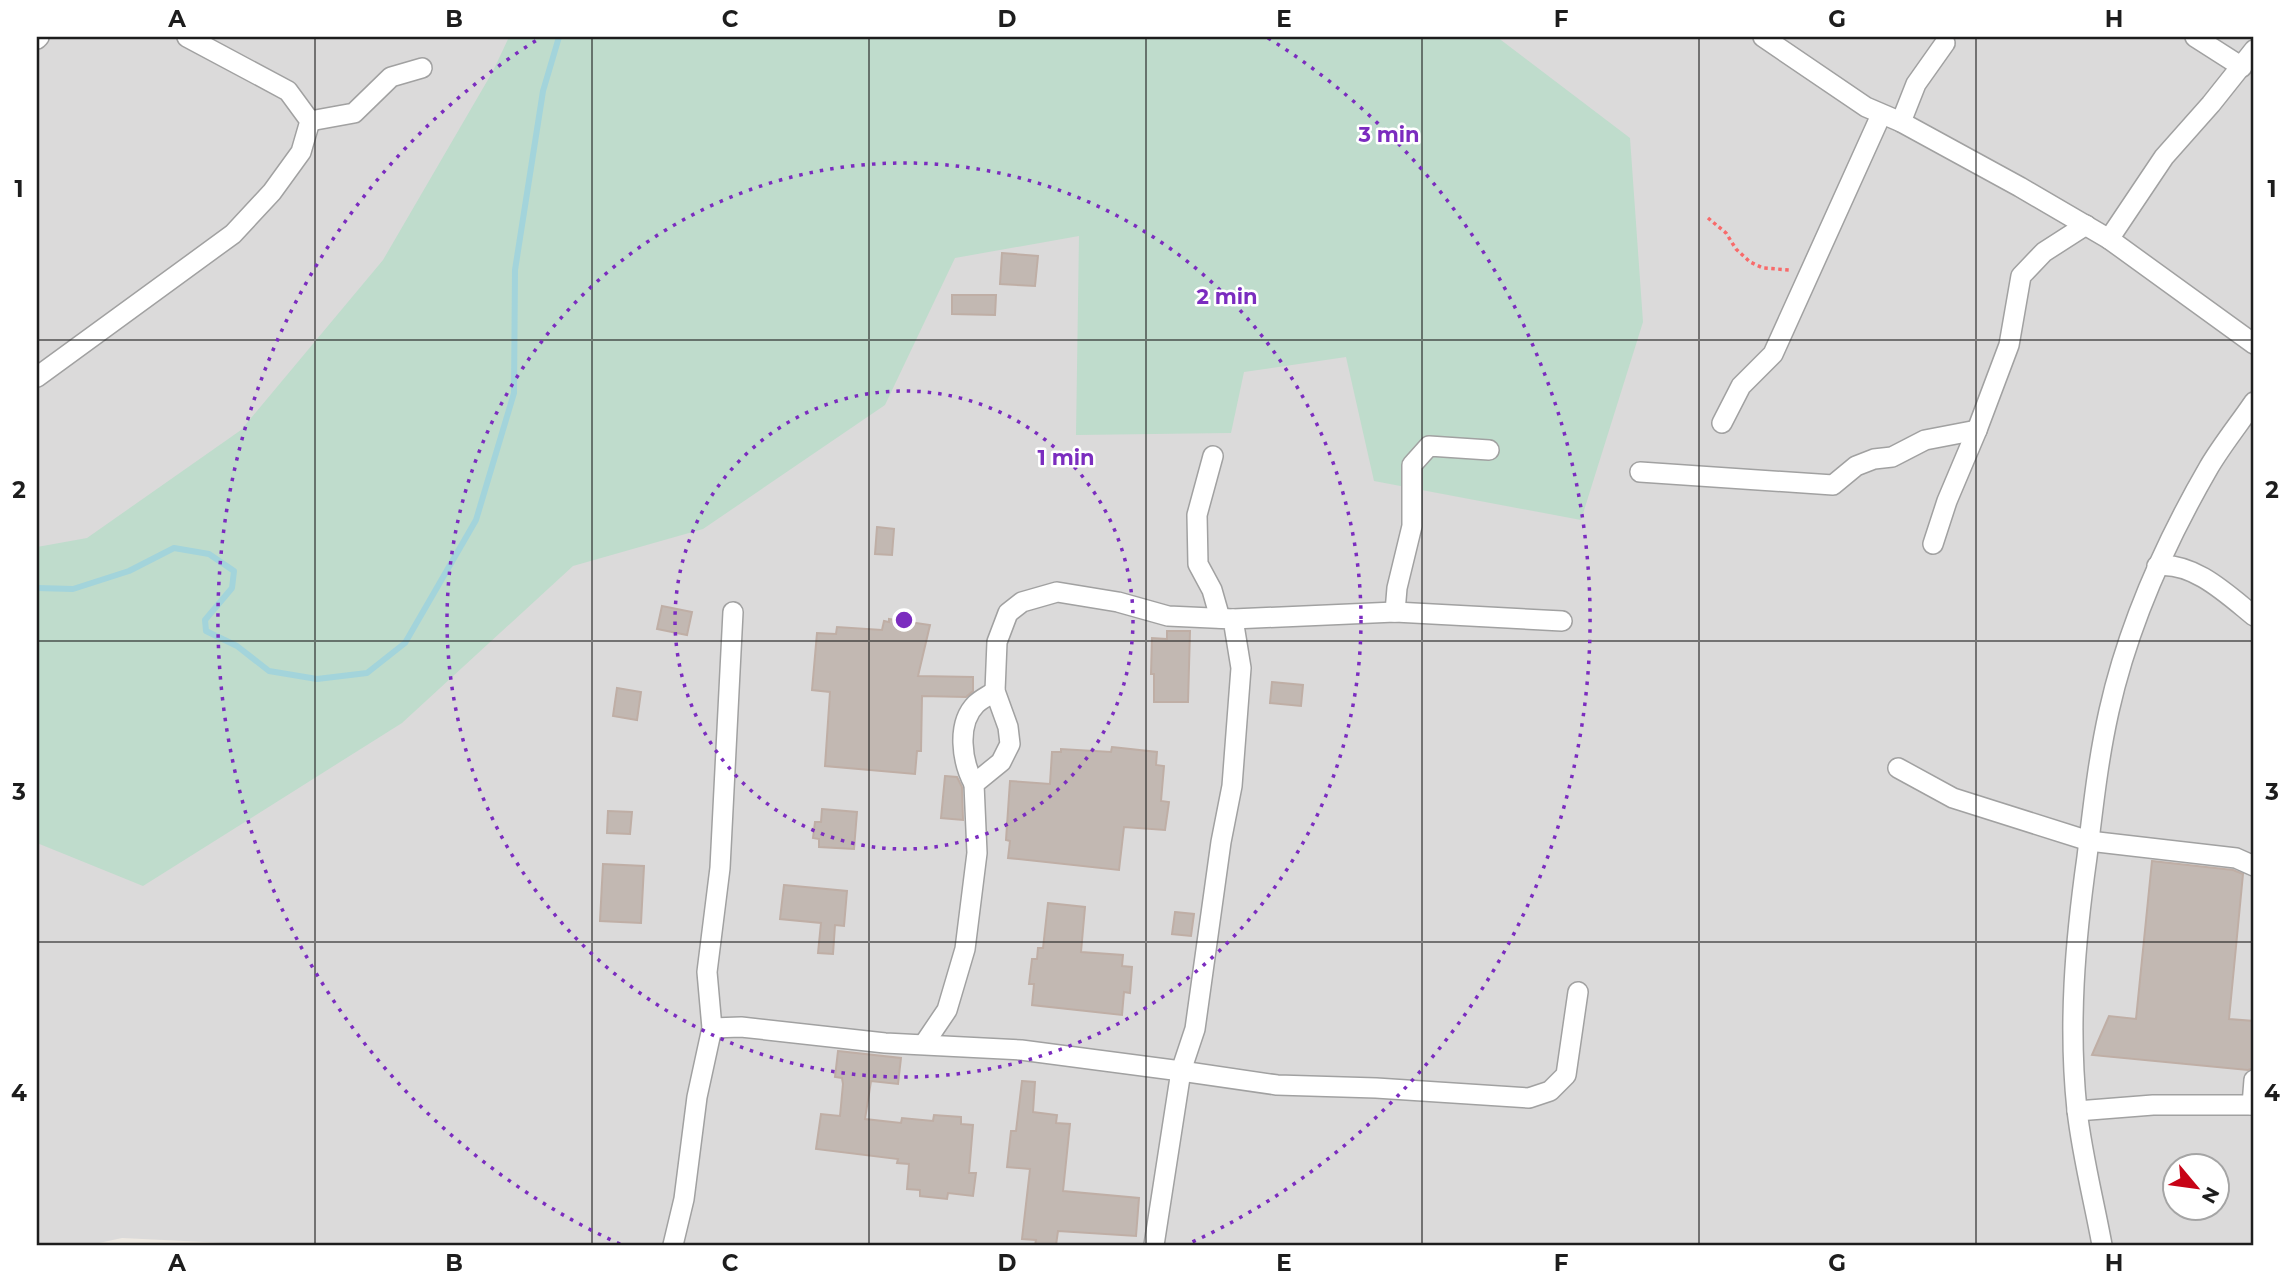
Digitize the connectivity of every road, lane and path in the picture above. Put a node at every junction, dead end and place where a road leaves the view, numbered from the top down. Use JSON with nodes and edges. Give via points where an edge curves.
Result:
{"nodes":[{"id":1,"x":187,"y":37,"type":"edge"},
{"id":2,"x":1763,"y":37,"type":"edge"},
{"id":3,"x":2195,"y":37,"type":"edge"},
{"id":4,"x":1945,"y":43,"type":"dead end"},
{"id":5,"x":2254,"y":50,"type":"edge"},
{"id":6,"x":2242,"y":67,"type":"junction"},
{"id":7,"x":422,"y":68,"type":"dead end"},
{"id":8,"x":1881,"y":115,"type":"junction"},
{"id":9,"x":310,"y":121,"type":"junction"},
{"id":10,"x":1900,"y":122,"type":"junction"},
{"id":11,"x":1708,"y":218,"type":"dead end"},
{"id":12,"x":2087,"y":225,"type":"junction"},
{"id":13,"x":2109,"y":239,"type":"junction"},
{"id":14,"x":1813,"y":270,"type":"junction"},
{"id":15,"x":2254,"y":344,"type":"edge"},
{"id":16,"x":37,"y":377,"type":"edge"},
{"id":17,"x":2254,"y":402,"type":"edge"},
{"id":18,"x":1722,"y":423,"type":"dead end"},
{"id":19,"x":1978,"y":430,"type":"junction"},
{"id":20,"x":1489,"y":450,"type":"dead end"},
{"id":21,"x":1213,"y":456,"type":"dead end"},
{"id":22,"x":1640,"y":472,"type":"dead end"},
{"id":23,"x":1933,"y":544,"type":"dead end"},
{"id":24,"x":2157,"y":566,"type":"junction"},
{"id":25,"x":733,"y":612,"type":"dead end"},
{"id":26,"x":1395,"y":612,"type":"junction"},
{"id":27,"x":2254,"y":616,"type":"edge"},
{"id":28,"x":1226,"y":618,"type":"junction"},
{"id":29,"x":1562,"y":621,"type":"dead end"},
{"id":30,"x":995,"y":691,"type":"junction"},
{"id":31,"x":1898,"y":768,"type":"dead end"},
{"id":32,"x":974,"y":784,"type":"junction"},
{"id":33,"x":2089,"y":841,"type":"junction"},
{"id":34,"x":2254,"y":866,"type":"edge"},
{"id":35,"x":1578,"y":992,"type":"dead end"},
{"id":36,"x":947,"y":1010,"type":"junction"},
{"id":37,"x":712,"y":1028,"type":"junction"},
{"id":38,"x":924,"y":1044,"type":"junction"},
{"id":39,"x":953,"y":1047,"type":"junction"},
{"id":40,"x":1181,"y":1071,"type":"junction"},
{"id":41,"x":2254,"y":1080,"type":"edge"},
{"id":42,"x":2253,"y":1105,"type":"edge"},
{"id":43,"x":2077,"y":1111,"type":"junction"},
{"id":44,"x":673,"y":1245,"type":"edge"},
{"id":45,"x":1154,"y":1245,"type":"edge"},
{"id":46,"x":2102,"y":1245,"type":"edge"}],
"edges":[{"from":1,"to":9,"type":"street","via":[[288,91]]},
{"from":2,"to":8,"type":"street"},
{"from":3,"to":6,"type":"street"},
{"from":4,"to":10,"type":"street","via":[[1916,83]]},
{"from":5,"to":6,"type":"street"},
{"from":6,"to":13,"type":"street","via":[[2164,157]]},
{"from":7,"to":9,"type":"street","via":[[391,76],[354,113]]},
{"from":8,"to":10,"type":"street"},
{"from":8,"to":14,"type":"street"},
{"from":9,"to":16,"type":"street","via":[[302,152],[233,234]]},
{"from":10,"to":12,"type":"street"},
{"from":11,"to":14,"type":"path","via":[[1750,262],[1763,268]]},
{"from":12,"to":13,"type":"street"},
{"from":12,"to":19,"type":"street","via":[[2045,252],[2021,276],[2009,345]]},
{"from":13,"to":15,"type":"street"},
{"from":14,"to":18,"type":"street","via":[[1773,354],[1741,386]]},
{"from":17,"to":24,"type":"street","via":[[2210,466]]},
{"from":19,"to":22,"type":"street","via":[[1925,440],[1892,457],[1874,458],[1833,485]]},
{"from":19,"to":23,"type":"street"},
{"from":20,"to":26,"type":"street","via":[[1429,446],[1412,465],[1412,526]]},
{"from":21,"to":28,"type":"street","via":[[1197,515],[1198,564]]},
{"from":24,"to":27,"type":"street","via":[[2188,570]]},
{"from":24,"to":33,"type":"street","via":[[2109,710]]},
{"from":25,"to":37,"type":"street","via":[[720,868],[707,972]]},
{"from":26,"to":28,"type":"street"},
{"from":26,"to":29,"type":"street"},
{"from":28,"to":30,"type":"street","via":[[1168,617],[1118,602],[1057,592],[1022,602],[1008,613],[997,642]]},
{"from":28,"to":40,"type":"street","via":[[1241,668],[1232,786],[1195,1029]]},
{"from":30,"to":32,"type":"street","via":[[976,704],[966,724],[963,744]]},
{"from":30,"to":32,"type":"street","via":[[1010,744],[1001,762]]},
{"from":31,"to":33,"type":"street","via":[[1953,798]]},
{"from":32,"to":36,"type":"street","via":[[977,853],[965,949]]},
{"from":33,"to":34,"type":"street","via":[[2236,858]]},
{"from":33,"to":43,"type":"street","via":[[2072,995]]},
{"from":35,"to":40,"type":"street","via":[[1566,1074],[1550,1091],[1529,1098],[1277,1085]]},
{"from":36,"to":38,"type":"street"},
{"from":36,"to":39,"type":"street"},
{"from":37,"to":38,"type":"street"},
{"from":37,"to":44,"type":"street"},
{"from":38,"to":39,"type":"street"},
{"from":39,"to":40,"type":"street","via":[[1021,1050]]},
{"from":40,"to":45,"type":"street"},
{"from":41,"to":42,"type":"street"},
{"from":42,"to":43,"type":"street"},
{"from":43,"to":46,"type":"street"}]}
